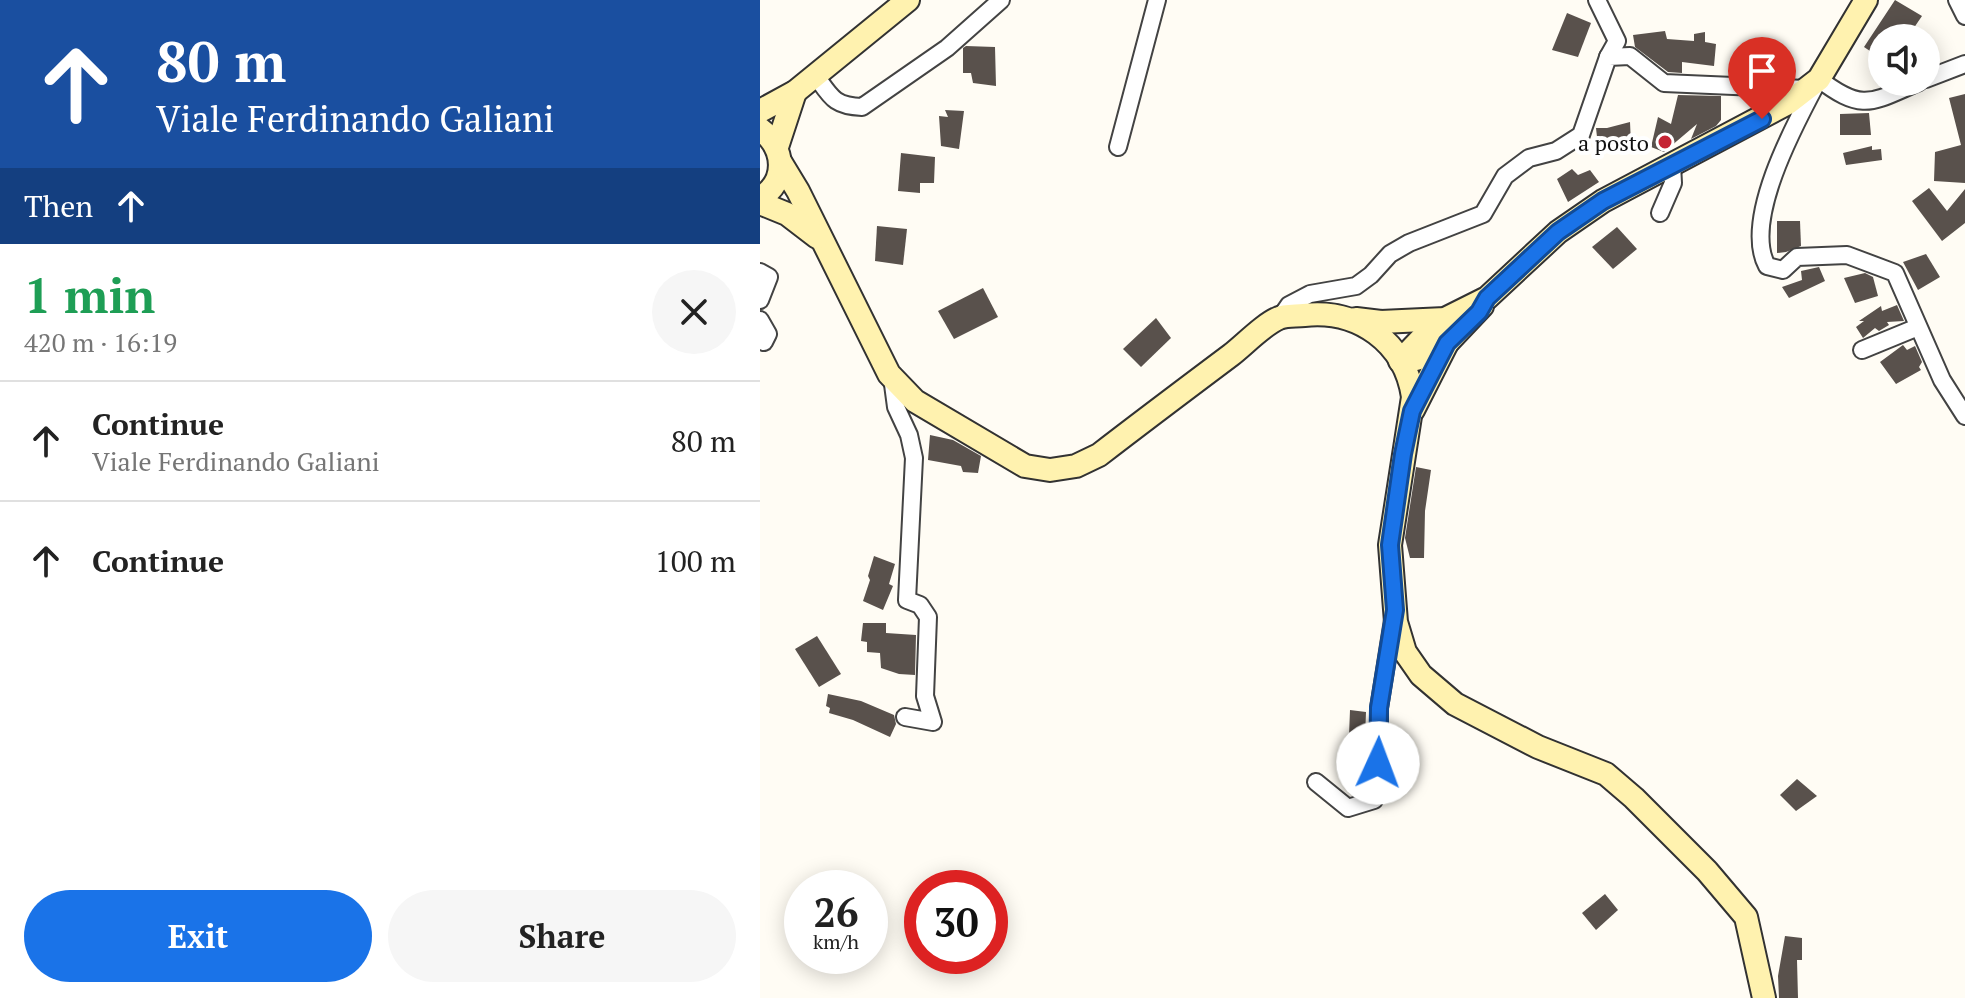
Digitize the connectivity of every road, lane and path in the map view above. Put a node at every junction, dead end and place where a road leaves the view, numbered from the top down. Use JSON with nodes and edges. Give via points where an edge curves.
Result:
{"nodes":[{"id":1,"x":908,"y":0,"type":"edge"},
{"id":2,"x":1001,"y":0,"type":"edge"},
{"id":3,"x":1157,"y":0,"type":"edge"},
{"id":4,"x":1597,"y":0,"type":"edge"},
{"id":5,"x":1866,"y":0,"type":"edge"},
{"id":6,"x":1957,"y":0,"type":"edge"},
{"id":7,"x":1965,"y":16,"type":"edge"},
{"id":8,"x":1608,"y":57,"type":"junction"},
{"id":9,"x":1965,"y":64,"type":"edge"},
{"id":10,"x":1940,"y":74,"type":"edge"},
{"id":11,"x":816,"y":76,"type":"junction"},
{"id":12,"x":1812,"y":84,"type":"junction"},
{"id":13,"x":795,"y":92,"type":"junction"},
{"id":14,"x":1878,"y":96,"type":"edge"},
{"id":15,"x":760,"y":111,"type":"edge"},
{"id":16,"x":760,"y":129,"type":"edge"},
{"id":17,"x":1118,"y":147,"type":"dead end"},
{"id":18,"x":779,"y":155,"type":"junction"},
{"id":19,"x":1672,"y":165,"type":"junction"},
{"id":20,"x":760,"y":201,"type":"edge"},
{"id":21,"x":1660,"y":213,"type":"dead end"},
{"id":22,"x":821,"y":240,"type":"junction"},
{"id":23,"x":760,"y":272,"type":"edge"},
{"id":24,"x":1487,"y":298,"type":"junction"},
{"id":25,"x":760,"y":300,"type":"edge"},
{"id":26,"x":1280,"y":318,"type":"junction"},
{"id":27,"x":1351,"y":318,"type":"junction"},
{"id":28,"x":1445,"y":319,"type":"junction"},
{"id":29,"x":760,"y":320,"type":"edge"},
{"id":30,"x":1918,"y":327,"type":"junction"},
{"id":31,"x":764,"y":342,"type":"dead end"},
{"id":32,"x":1447,"y":343,"type":"junction"},
{"id":33,"x":1862,"y":350,"type":"dead end"},
{"id":34,"x":1400,"y":361,"type":"junction"},
{"id":35,"x":892,"y":377,"type":"junction"},
{"id":36,"x":1412,"y":411,"type":"junction"},
{"id":37,"x":1965,"y":416,"type":"edge"},
{"id":38,"x":1395,"y":610,"type":"junction"},
{"id":39,"x":905,"y":717,"type":"dead end"},
{"id":40,"x":1316,"y":782,"type":"dead end"},
{"id":41,"x":1764,"y":998,"type":"edge"}],
"edges":[{"from":1,"to":11,"type":"main road"},
{"from":2,"to":11,"type":"street","via":[[947,48],[862,107],[833,100]]},
{"from":3,"to":17,"type":"street"},
{"from":4,"to":8,"type":"street","via":[[1617,41]]},
{"from":5,"to":12,"type":"main road"},
{"from":6,"to":7,"type":"street"},
{"from":8,"to":12,"type":"street","via":[[1630,56],[1664,83]]},
{"from":8,"to":26,"type":"street","via":[[1581,135],[1556,151],[1529,158],[1505,176],[1483,214],[1409,243],[1356,286],[1310,294],[1289,305]]},
{"from":9,"to":10,"type":"street"},
{"from":11,"to":13,"type":"main road"},
{"from":12,"to":14,"type":"street","via":[[1861,102]]},
{"from":12,"to":19,"type":"main road","via":[[1762,119]]},
{"from":12,"to":30,"type":"street","via":[[1763,207],[1760,253],[1767,266],[1783,270],[1797,257],[1847,255],[1895,273]]},
{"from":13,"to":15,"type":"main road"},
{"from":13,"to":18,"type":"main road"},
{"from":16,"to":18,"type":"main road"},
{"from":18,"to":20,"type":"main road","via":[[773,187]]},
{"from":18,"to":22,"type":"main road"},
{"from":19,"to":21,"type":"street","via":[[1673,183]]},
{"from":19,"to":24,"type":"main road","via":[[1558,232]]},
{"from":20,"to":22,"type":"main road"},
{"from":22,"to":35,"type":"main road"},
{"from":23,"to":25,"type":"street","via":[[769,277]]},
{"from":24,"to":28,"type":"main road"},
{"from":24,"to":32,"type":"main road"},
{"from":26,"to":27,"type":"main road","via":[[1331,313]]},
{"from":26,"to":35,"type":"main road","via":[[1099,455],[1050,470],[1025,466],[915,401]]},
{"from":27,"to":28,"type":"main road"},
{"from":27,"to":34,"type":"main road","via":[[1390,346]]},
{"from":28,"to":34,"type":"main road"},
{"from":29,"to":31,"type":"street","via":[[768,334]]},
{"from":30,"to":33,"type":"street"},
{"from":30,"to":37,"type":"street"},
{"from":32,"to":34,"type":"main road","via":[[1418,359]]},
{"from":32,"to":36,"type":"main road"},
{"from":34,"to":36,"type":"main road","via":[[1411,386]]},
{"from":35,"to":39,"type":"street","via":[[896,407],[914,458],[907,600],[920,605],[928,617],[925,696],[933,722]]},
{"from":36,"to":38,"type":"main road","via":[[1390,545]]},
{"from":38,"to":40,"type":"street","via":[[1379,708],[1379,783],[1374,800],[1348,808]]},
{"from":38,"to":41,"type":"main road","via":[[1405,652],[1421,675],[1455,704],[1538,747],[1606,774],[1707,871],[1746,917]]}]}
